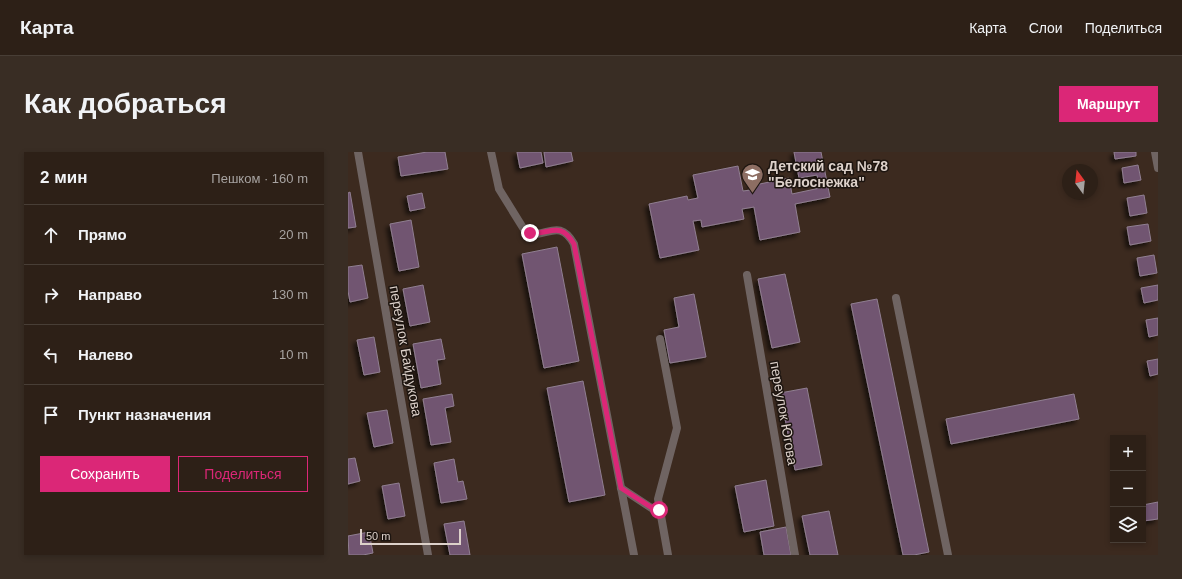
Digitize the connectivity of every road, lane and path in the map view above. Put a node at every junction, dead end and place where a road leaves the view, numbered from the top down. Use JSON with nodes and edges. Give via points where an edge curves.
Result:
{"nodes":[{"id":1,"x":358,"y":152,"type":"edge"},
{"id":2,"x":491,"y":152,"type":"edge"},
{"id":3,"x":1155,"y":152,"type":"edge"},
{"id":4,"x":1158,"y":168,"type":"edge"},
{"id":5,"x":747,"y":275,"type":"dead end"},
{"id":6,"x":896,"y":298,"type":"dead end"},
{"id":7,"x":660,"y":339,"type":"dead end"},
{"id":8,"x":621,"y":488,"type":"junction"},
{"id":9,"x":660,"y":513,"type":"junction"},
{"id":10,"x":428,"y":555,"type":"edge"},
{"id":11,"x":634,"y":555,"type":"edge"},
{"id":12,"x":668,"y":555,"type":"edge"},
{"id":13,"x":795,"y":555,"type":"edge"},
{"id":14,"x":948,"y":555,"type":"edge"}],
"edges":[{"from":1,"to":10,"type":"street","name":"переулок Байдукова"},
{"from":2,"to":8,"type":"street","via":[[499,189],[525,231],[535,234],[557,230],[569,236],[574,244]]},
{"from":3,"to":4,"type":"street"},
{"from":5,"to":13,"type":"street","name":"переулок Югова"},
{"from":6,"to":14,"type":"street"},
{"from":7,"to":9,"type":"street","via":[[677,428],[658,494]]},
{"from":8,"to":9,"type":"street"},
{"from":8,"to":11,"type":"street"},
{"from":9,"to":12,"type":"street"}]}
